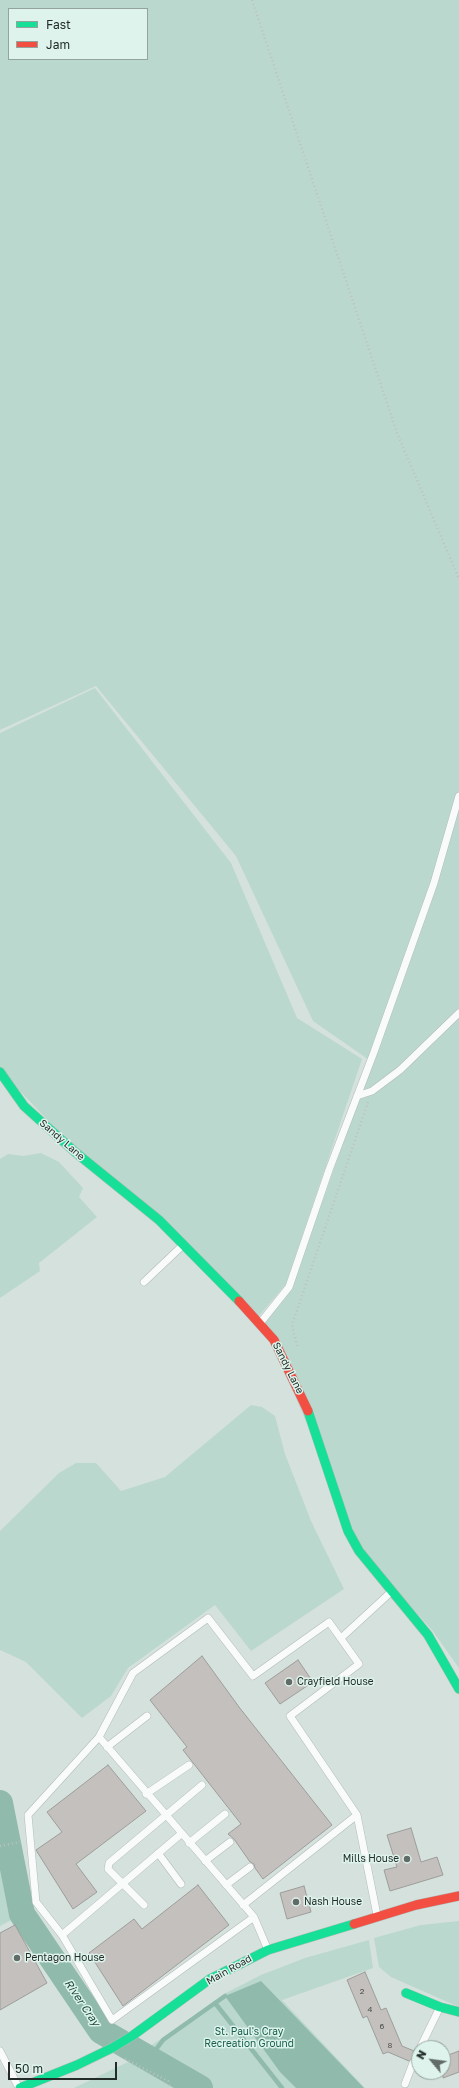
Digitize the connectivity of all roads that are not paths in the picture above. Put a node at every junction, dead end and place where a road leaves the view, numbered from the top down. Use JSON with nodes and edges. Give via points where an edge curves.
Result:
{"nodes":[{"id":1,"x":459,"y":796,"type":"edge"},
{"id":2,"x":459,"y":1013,"type":"edge"},
{"id":3,"x":0,"y":1072,"type":"edge"},
{"id":4,"x":357,"y":1096,"type":"junction"},
{"id":5,"x":184,"y":1244,"type":"junction"},
{"id":6,"x":144,"y":1282,"type":"dead end"},
{"id":7,"x":259,"y":1323,"type":"junction"},
{"id":8,"x":392,"y":1591,"type":"junction"},
{"id":9,"x":341,"y":1638,"type":"junction"},
{"id":10,"x":459,"y":1687,"type":"edge"},
{"id":11,"x":147,"y":1716,"type":"dead end"},
{"id":12,"x":99,"y":1737,"type":"junction"},
{"id":13,"x":107,"y":1747,"type":"junction"},
{"id":14,"x":189,"y":1765,"type":"dead end"},
{"id":15,"x":202,"y":1785,"type":"dead end"},
{"id":16,"x":146,"y":1794,"type":"junction"},
{"id":17,"x":225,"y":1814,"type":"dead end"},
{"id":18,"x":165,"y":1815,"type":"junction"},
{"id":19,"x":357,"y":1815,"type":"junction"},
{"id":20,"x":181,"y":1834,"type":"junction"},
{"id":21,"x":230,"y":1842,"type":"dead end"},
{"id":22,"x":189,"y":1843,"type":"junction"},
{"id":23,"x":158,"y":1853,"type":"junction"},
{"id":24,"x":205,"y":1861,"type":"junction"},
{"id":25,"x":250,"y":1867,"type":"dead end"},
{"id":26,"x":122,"y":1884,"type":"junction"},
{"id":27,"x":181,"y":1884,"type":"dead end"},
{"id":28,"x":226,"y":1885,"type":"junction"},
{"id":29,"x":459,"y":1896,"type":"edge"},
{"id":30,"x":144,"y":1905,"type":"dead end"},
{"id":31,"x":244,"y":1905,"type":"junction"},
{"id":32,"x":377,"y":1915,"type":"junction"},
{"id":33,"x":254,"y":1917,"type":"junction"},
{"id":34,"x":62,"y":1935,"type":"junction"},
{"id":35,"x":268,"y":1950,"type":"junction"},
{"id":36,"x":406,"y":1994,"type":"dead end"},
{"id":37,"x":440,"y":2007,"type":"junction"},
{"id":38,"x":459,"y":2012,"type":"edge"},
{"id":39,"x":424,"y":2040,"type":"edge"},
{"id":40,"x":0,"y":2051,"type":"edge"},
{"id":41,"x":411,"y":2068,"type":"edge"},
{"id":42,"x":405,"y":2084,"type":"dead end"},
{"id":43,"x":19,"y":2088,"type":"edge"}],
"edges":[{"from":1,"to":4,"type":"lane","via":[[434,884]]},
{"from":2,"to":4,"type":"lane","via":[[400,1070],[372,1090]]},
{"from":3,"to":5,"type":"street","name":"Sandy Lane","via":[[24,1106]]},
{"from":4,"to":7,"type":"lane","via":[[289,1287]]},
{"from":5,"to":6,"type":"lane"},
{"from":5,"to":7,"type":"street","name":"Sandy Lane"},
{"from":7,"to":8,"type":"street","name":"Sandy Lane","via":[[274,1340],[308,1410],[348,1531],[359,1551]]},
{"from":8,"to":9,"type":"lane"},
{"from":8,"to":10,"type":"street","name":"Sandy Lane","via":[[428,1635]]},
{"from":9,"to":12,"type":"lane","via":[[329,1622],[253,1676],[208,1618],[133,1673]]},
{"from":9,"to":19,"type":"lane","via":[[359,1664],[290,1716]]},
{"from":11,"to":13,"type":"lane"},
{"from":12,"to":13,"type":"lane"},
{"from":12,"to":34,"type":"lane","via":[[28,1815],[36,1902]]},
{"from":13,"to":16,"type":"lane"},
{"from":14,"to":16,"type":"lane"},
{"from":15,"to":18,"type":"lane"},
{"from":16,"to":18,"type":"lane"},
{"from":17,"to":22,"type":"lane"},
{"from":18,"to":20,"type":"lane"},
{"from":18,"to":26,"type":"lane","via":[[109,1863],[108,1869]]},
{"from":19,"to":31,"type":"lane"},
{"from":19,"to":32,"type":"lane"},
{"from":20,"to":22,"type":"lane"},
{"from":20,"to":23,"type":"lane"},
{"from":21,"to":24,"type":"lane"},
{"from":22,"to":24,"type":"lane"},
{"from":23,"to":26,"type":"lane"},
{"from":23,"to":27,"type":"lane"},
{"from":24,"to":28,"type":"lane"},
{"from":25,"to":28,"type":"lane"},
{"from":26,"to":30,"type":"lane"},
{"from":26,"to":34,"type":"lane"},
{"from":28,"to":31,"type":"lane"},
{"from":29,"to":32,"type":"street","name":"Main Road"},
{"from":31,"to":33,"type":"lane"},
{"from":32,"to":35,"type":"street","name":"Main Road"},
{"from":33,"to":34,"type":"lane","via":[[112,2020]]},
{"from":33,"to":35,"type":"lane"},
{"from":35,"to":43,"type":"street","name":"Main Road","via":[[210,1979],[112,2048]]},
{"from":36,"to":37,"type":"street"},
{"from":37,"to":38,"type":"street"},
{"from":37,"to":39,"type":"lane"},
{"from":40,"to":43,"type":"lane"},
{"from":41,"to":42,"type":"lane"}]}
